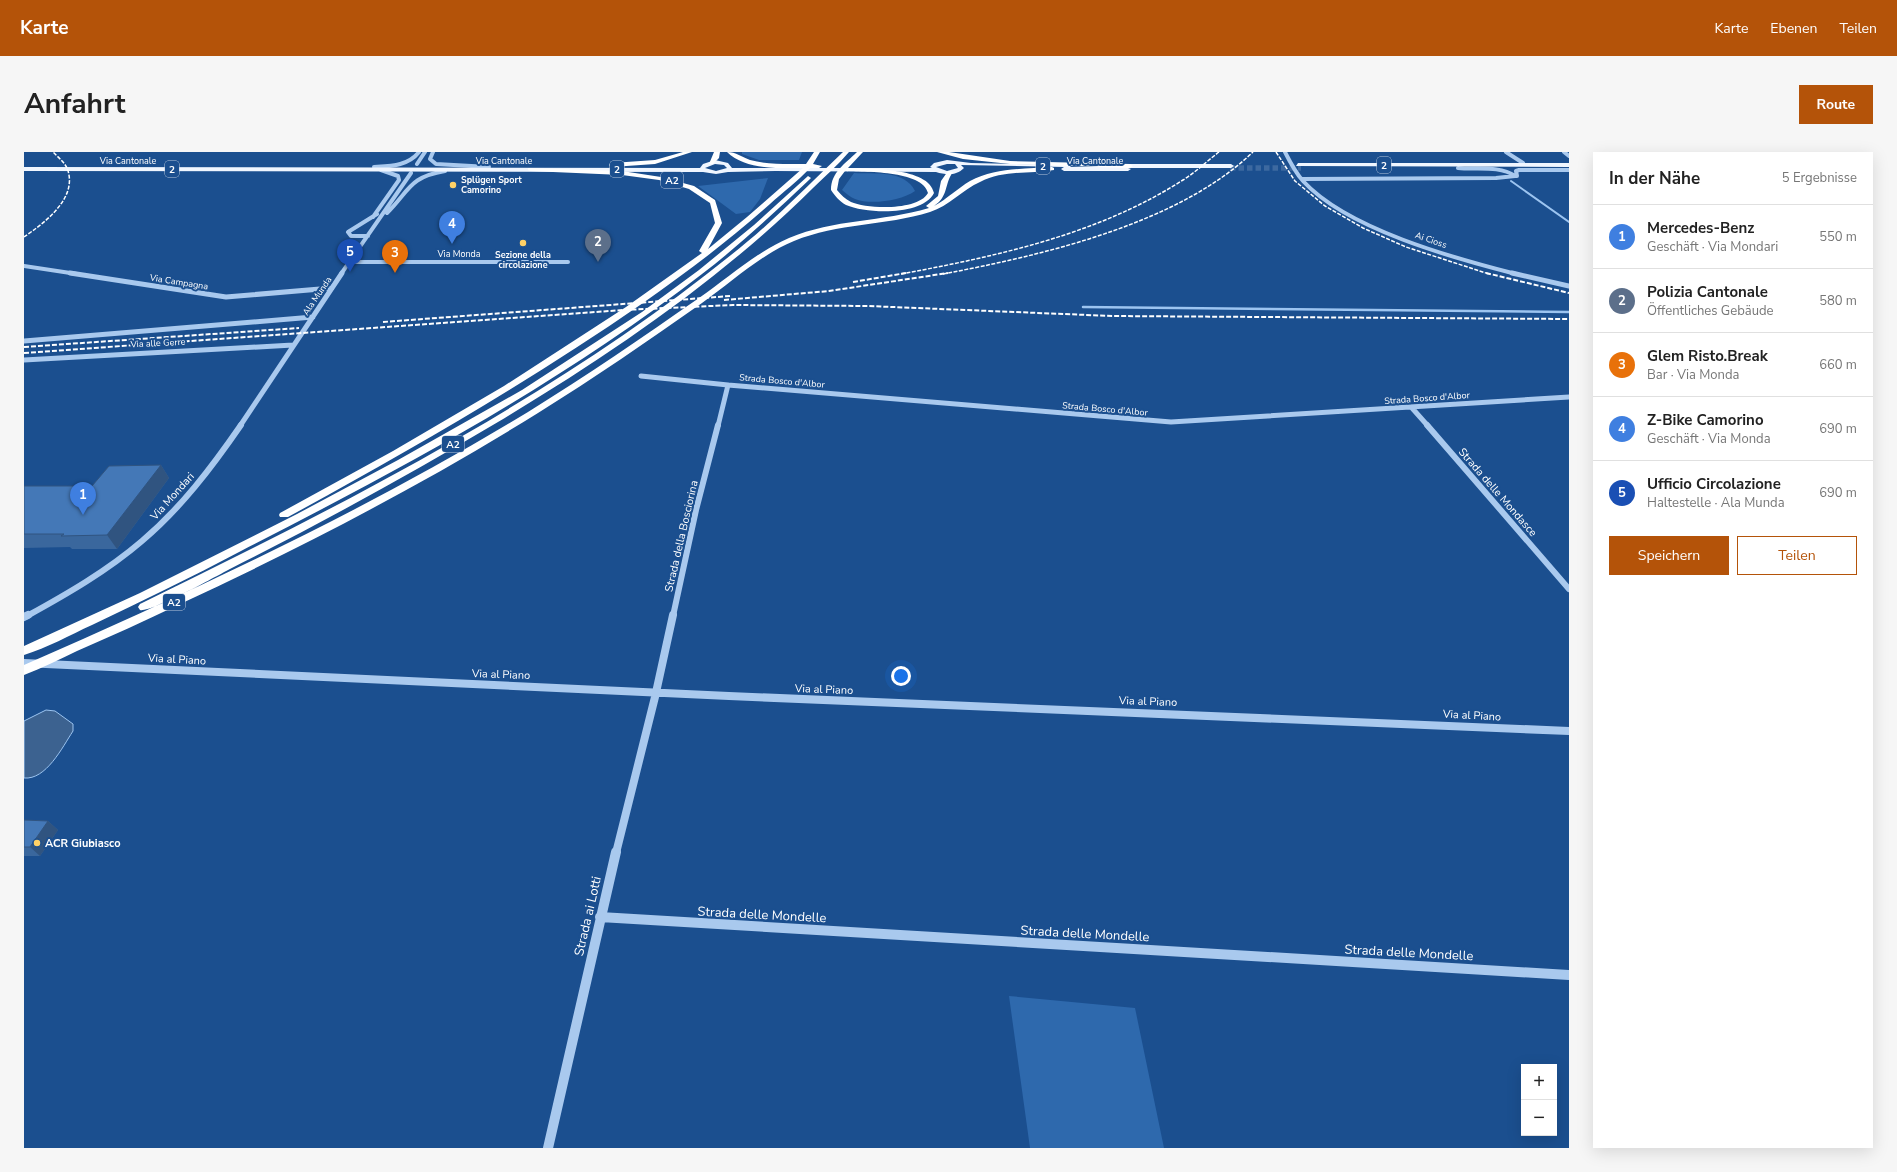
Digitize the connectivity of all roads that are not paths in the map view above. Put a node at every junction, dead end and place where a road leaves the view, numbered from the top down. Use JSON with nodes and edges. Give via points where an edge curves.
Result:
{"nodes":[{"id":1,"x":419,"y":152,"type":"edge"},
{"id":2,"x":425,"y":152,"type":"edge"},
{"id":3,"x":433,"y":152,"type":"edge"},
{"id":4,"x":690,"y":152,"type":"edge"},
{"id":5,"x":717,"y":152,"type":"edge"},
{"id":6,"x":730,"y":152,"type":"edge"},
{"id":7,"x":817,"y":152,"type":"edge"},
{"id":8,"x":835,"y":152,"type":"edge"},
{"id":9,"x":846,"y":152,"type":"edge"},
{"id":10,"x":860,"y":152,"type":"edge"},
{"id":11,"x":940,"y":152,"type":"edge"},
{"id":12,"x":1285,"y":152,"type":"edge"},
{"id":13,"x":1506,"y":152,"type":"edge"},
{"id":14,"x":1564,"y":152,"type":"edge"},
{"id":15,"x":1569,"y":156,"type":"edge"},
{"id":16,"x":417,"y":164,"type":"dead end"},
{"id":17,"x":957,"y":164,"type":"junction"},
{"id":18,"x":706,"y":166,"type":"junction"},
{"id":19,"x":819,"y":166,"type":"joint"},
{"id":20,"x":1130,"y":166,"type":"junction"},
{"id":21,"x":1569,"y":166,"type":"edge"},
{"id":22,"x":548,"y":167,"type":"junction"},
{"id":23,"x":797,"y":167,"type":"junction"},
{"id":24,"x":935,"y":167,"type":"junction"},
{"id":25,"x":1523,"y":167,"type":"junction"},
{"id":26,"x":372,"y":168,"type":"junction"},
{"id":27,"x":489,"y":168,"type":"junction"},
{"id":28,"x":728,"y":168,"type":"junction"},
{"id":29,"x":854,"y":168,"type":"junction"},
{"id":30,"x":1458,"y":168,"type":"junction"},
{"id":31,"x":1496,"y":168,"type":"junction"},
{"id":32,"x":24,"y":169,"type":"edge"},
{"id":33,"x":530,"y":169,"type":"junction"},
{"id":34,"x":841,"y":169,"type":"joint"},
{"id":35,"x":1052,"y":169,"type":"junction"},
{"id":36,"x":960,"y":170,"type":"junction"},
{"id":37,"x":950,"y":172,"type":"junction"},
{"id":38,"x":411,"y":173,"type":"dead end"},
{"id":39,"x":1515,"y":176,"type":"junction"},
{"id":40,"x":1302,"y":179,"type":"junction"},
{"id":41,"x":388,"y":206,"type":"junction"},
{"id":42,"x":900,"y":216,"type":"junction"},
{"id":43,"x":373,"y":217,"type":"junction"},
{"id":44,"x":380,"y":218,"type":"junction"},
{"id":45,"x":368,"y":236,"type":"junction"},
{"id":46,"x":350,"y":262,"type":"junction"},
{"id":47,"x":568,"y":262,"type":"dead end"},
{"id":48,"x":24,"y":266,"type":"edge"},
{"id":49,"x":672,"y":279,"type":"junction"},
{"id":50,"x":1569,"y":286,"type":"edge"},
{"id":51,"x":332,"y":288,"type":"junction"},
{"id":52,"x":313,"y":317,"type":"junction"},
{"id":53,"x":24,"y":341,"type":"edge"},
{"id":54,"x":293,"y":345,"type":"junction"},
{"id":55,"x":24,"y":360,"type":"edge"},
{"id":56,"x":641,"y":376,"type":"dead end"},
{"id":57,"x":728,"y":385,"type":"junction"},
{"id":58,"x":1569,"y":397,"type":"edge"},
{"id":59,"x":1412,"y":408,"type":"junction"},
{"id":60,"x":1569,"y":590,"type":"edge"},
{"id":61,"x":24,"y":616,"type":"edge"},
{"id":62,"x":24,"y":645,"type":"edge"},
{"id":63,"x":24,"y":651,"type":"edge"},
{"id":64,"x":24,"y":665,"type":"edge"},
{"id":65,"x":24,"y":670,"type":"edge"},
{"id":66,"x":656,"y":691,"type":"junction"},
{"id":67,"x":1569,"y":731,"type":"edge"},
{"id":68,"x":600,"y":917,"type":"junction"},
{"id":69,"x":1569,"y":975,"type":"edge"},
{"id":70,"x":548,"y":1148,"type":"edge"}],
"edges":[{"from":1,"to":26,"type":"street","via":[[414,158],[400,164]]},
{"from":2,"to":16,"type":"street"},
{"from":3,"to":27,"type":"street","via":[[430,159],[436,164]]},
{"from":4,"to":22,"type":"highway","number":"A2","via":[[667,160],[642,163]]},
{"from":5,"to":18,"type":"highway","via":[[716,158]]},
{"from":6,"to":23,"type":"highway","via":[[738,158],[753,162]]},
{"from":7,"to":49,"type":"highway","number":"A2","via":[[809,163],[757,213]]},
{"from":8,"to":63,"type":"highway","number":"A2","via":[[771,214],[708,266],[634,320],[541,380],[457,430],[315,508],[148,593]]},
{"from":9,"to":64,"type":"highway","number":"A2","via":[[779,218],[712,275],[637,329],[547,388],[434,455],[318,519],[192,584]]},
{"from":10,"to":29,"type":"highway","via":[[835,181],[834,190],[841,199],[863,207],[889,209],[913,206],[930,195],[927,185],[911,176]]},
{"from":11,"to":20,"type":"highway","via":[[1005,161]]},
{"from":12,"to":40,"type":"street","name":"Ai Cioss"},
{"from":13,"to":25,"type":"street"},
{"from":14,"to":15,"type":"street"},
{"from":17,"to":20,"type":"main road","number":"2"},
{"from":17,"to":24,"type":"main road","via":[[943,162]]},
{"from":17,"to":36,"type":"main road","via":[[961,167]]},
{"from":18,"to":22,"type":"main road","name":"Via Cantonale","number":"2"},
{"from":18,"to":28,"type":"main road","via":[[720,162]]},
{"from":18,"to":28,"type":"main road","via":[[716,173]]},
{"from":18,"to":33,"type":"main road","name":"Via Cantonale","number":"2"},
{"from":19,"to":23,"type":"highway"},
{"from":19,"to":29,"type":"main road"},
{"from":20,"to":35,"type":"main road","name":"Via Cantonale","number":"2","via":[[1230,167]]},
{"from":21,"to":25,"type":"main road","number":"2"},
{"from":22,"to":27,"type":"main road","name":"Via Cantonale","number":"2"},
{"from":23,"to":28,"type":"main road"},
{"from":23,"to":34,"type":"main road"},
{"from":24,"to":29,"type":"main road"},
{"from":24,"to":37,"type":"main road"},
{"from":25,"to":30,"type":"main road","number":"2"},
{"from":25,"to":31,"type":"main road","number":"2"},
{"from":25,"to":39,"type":"street","via":[[1516,171]]},
{"from":26,"to":27,"type":"main road","name":"Via Cantonale","number":"2"},
{"from":26,"to":32,"type":"main road","name":"Via Cantonale","number":"2"},
{"from":26,"to":43,"type":"street","name":"Ala Munda","via":[[390,172],[398,176],[399,180]]},
{"from":27,"to":33,"type":"main road","name":"Via Cantonale","number":"2"},
{"from":27,"to":44,"type":"street","name":"Ala Munda","via":[[446,170],[421,176],[414,180],[400,201]]},
{"from":29,"to":34,"type":"highway"},
{"from":30,"to":31,"type":"street"},
{"from":30,"to":31,"type":"main road","number":"2","via":[[1300,167]]},
{"from":31,"to":39,"type":"street"},
{"from":33,"to":49,"type":"highway","number":"A2","via":[[649,175],[683,184],[708,197],[718,212],[717,230],[702,252]]},
{"from":35,"to":36,"type":"main road","name":"Via Cantonale","number":"2"},
{"from":35,"to":42,"type":"highway","number":"A2","via":[[1007,172],[985,177],[969,185],[942,205]]},
{"from":36,"to":37,"type":"main road","name":"Via Cantonale"},
{"from":37,"to":42,"type":"highway","number":"A2","via":[[944,180],[944,192],[938,200]]},
{"from":38,"to":41,"type":"street","name":"Ala Munda"},
{"from":39,"to":40,"type":"street"},
{"from":40,"to":50,"type":"street","name":"Ai Cioss","via":[[1309,188],[1328,202],[1386,232],[1468,261]]},
{"from":41,"to":43,"type":"street","name":"Ala Munda"},
{"from":41,"to":44,"type":"street","name":"Ala Munda"},
{"from":42,"to":65,"type":"highway","number":"A2","via":[[827,227],[788,241],[572,388],[425,476],[227,577]]},
{"from":43,"to":45,"type":"street","name":"Ala Munda","via":[[348,232],[351,236]]},
{"from":44,"to":45,"type":"street","name":"Ala Munda"},
{"from":45,"to":46,"type":"street","name":"Ala Munda"},
{"from":46,"to":47,"type":"street","name":"Via Monda"},
{"from":46,"to":51,"type":"street","name":"Ala Munda"},
{"from":48,"to":51,"type":"street","name":"Via Campagna","via":[[226,297]]},
{"from":49,"to":62,"type":"highway","number":"A2","via":[[540,367],[403,449],[192,564]]},
{"from":51,"to":52,"type":"street","name":"Ala Munda"},
{"from":52,"to":53,"type":"street","via":[[218,327]]},
{"from":52,"to":54,"type":"street","name":"Ala Munda"},
{"from":54,"to":55,"type":"street","name":"Via alle Gerre"},
{"from":54,"to":61,"type":"street","name":"Via Mondari","via":[[218,456],[193,490],[166,520],[106,568],[71,591]]},
{"from":56,"to":57,"type":"street","name":"Strada Bosco d'Albor"},
{"from":57,"to":59,"type":"street","name":"Strada Bosco d'Albor","via":[[1184,422]]},
{"from":57,"to":66,"type":"street","name":"Strada della Bosciorina","via":[[696,510]]},
{"from":58,"to":59,"type":"street","name":"Strada Bosco d'Albor"},
{"from":59,"to":60,"type":"street","name":"Strada delle Mondasce"},
{"from":64,"to":66,"type":"street","name":"Via al Piano"},
{"from":66,"to":67,"type":"street","name":"Via al Piano"},
{"from":66,"to":68,"type":"street","name":"Strada ai Lotti"},
{"from":68,"to":69,"type":"street","name":"Strada delle Mondelle"},
{"from":68,"to":70,"type":"street","name":"Strada ai Lotti"}]}
